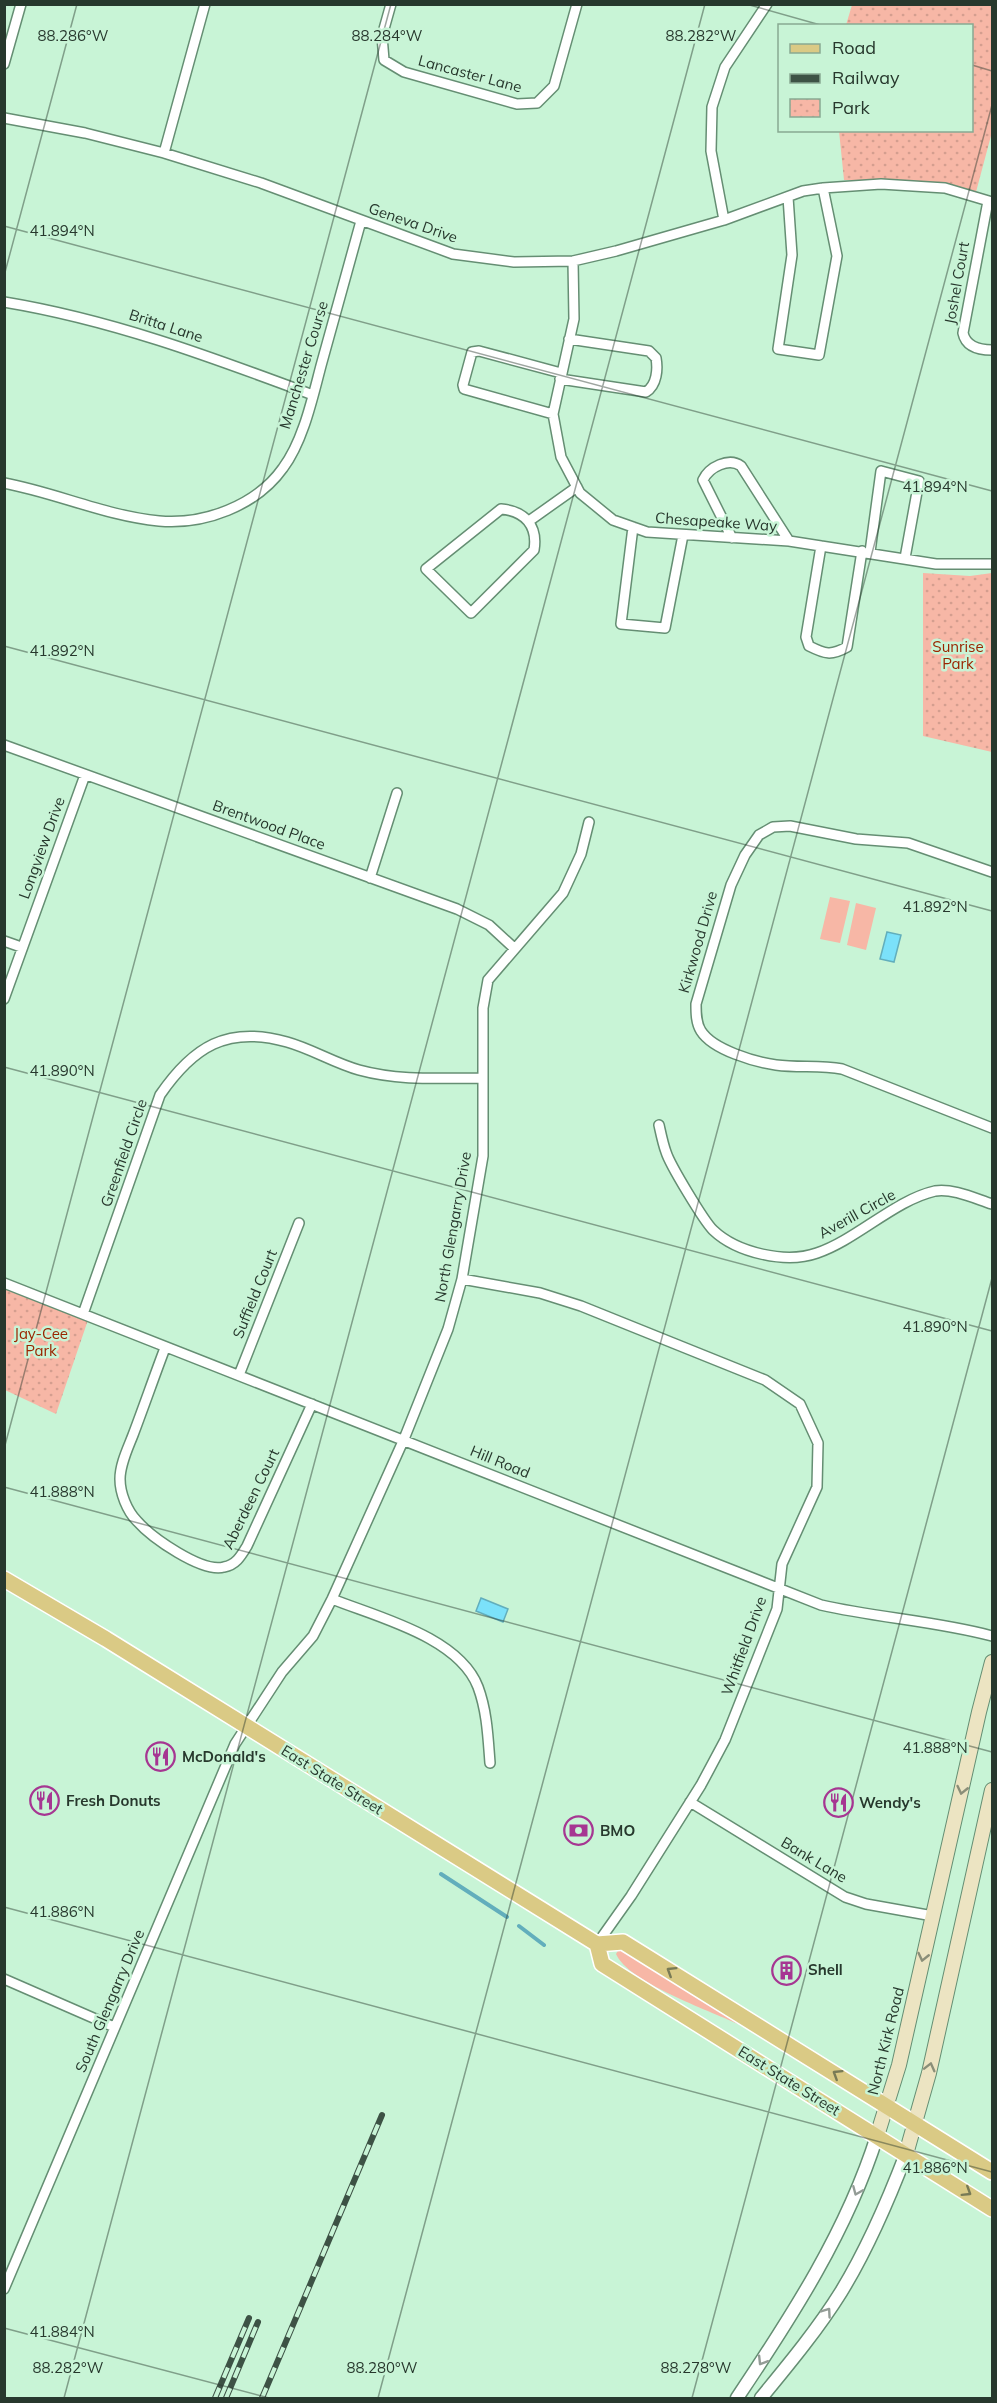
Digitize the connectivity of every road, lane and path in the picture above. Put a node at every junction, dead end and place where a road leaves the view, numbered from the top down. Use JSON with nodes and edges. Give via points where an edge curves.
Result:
{"nodes":[{"id":1,"x":21,"y":4,"type":"edge"},
{"id":2,"x":205,"y":4,"type":"edge"},
{"id":3,"x":391,"y":4,"type":"edge"},
{"id":4,"x":576,"y":4,"type":"edge"},
{"id":5,"x":767,"y":4,"type":"edge"},
{"id":6,"x":4,"y":63,"type":"edge"},
{"id":7,"x":4,"y":118,"type":"edge"},
{"id":8,"x":164,"y":153,"type":"junction"},
{"id":9,"x":823,"y":188,"type":"junction"},
{"id":10,"x":788,"y":197,"type":"junction"},
{"id":11,"x":990,"y":201,"type":"edge"},
{"id":12,"x":724,"y":220,"type":"junction"},
{"id":13,"x":361,"y":221,"type":"junction"},
{"id":14,"x":573,"y":261,"type":"junction"},
{"id":15,"x":4,"y":302,"type":"edge"},
{"id":16,"x":569,"y":339,"type":"junction"},
{"id":17,"x":993,"y":350,"type":"edge"},
{"id":18,"x":561,"y":376,"type":"junction"},
{"id":19,"x":313,"y":395,"type":"junction"},
{"id":20,"x":553,"y":414,"type":"junction"},
{"id":21,"x":4,"y":483,"type":"edge"},
{"id":22,"x":577,"y":487,"type":"junction"},
{"id":23,"x":529,"y":521,"type":"junction"},
{"id":24,"x":633,"y":527,"type":"junction"},
{"id":25,"x":683,"y":535,"type":"junction"},
{"id":26,"x":732,"y":538,"type":"junction"},
{"id":27,"x":789,"y":541,"type":"junction"},
{"id":28,"x":821,"y":546,"type":"junction"},
{"id":29,"x":866,"y":552,"type":"junction"},
{"id":30,"x":905,"y":558,"type":"junction"},
{"id":31,"x":993,"y":564,"type":"edge"},
{"id":32,"x":4,"y":745,"type":"edge"},
{"id":33,"x":85,"y":775,"type":"junction"},
{"id":34,"x":397,"y":794,"type":"dead end"},
{"id":35,"x":589,"y":822,"type":"dead end"},
{"id":36,"x":993,"y":872,"type":"edge"},
{"id":37,"x":370,"y":878,"type":"junction"},
{"id":38,"x":4,"y":941,"type":"edge"},
{"id":39,"x":21,"y":947,"type":"junction"},
{"id":40,"x":514,"y":948,"type":"junction"},
{"id":41,"x":4,"y":999,"type":"edge"},
{"id":42,"x":482,"y":1078,"type":"junction"},
{"id":43,"x":659,"y":1125,"type":"dead end"},
{"id":44,"x":993,"y":1128,"type":"edge"},
{"id":45,"x":993,"y":1204,"type":"edge"},
{"id":46,"x":300,"y":1223,"type":"dead end"},
{"id":47,"x":462,"y":1279,"type":"junction"},
{"id":48,"x":4,"y":1283,"type":"edge"},
{"id":49,"x":83,"y":1314,"type":"junction"},
{"id":50,"x":165,"y":1348,"type":"junction"},
{"id":51,"x":239,"y":1375,"type":"junction"},
{"id":52,"x":312,"y":1404,"type":"junction"},
{"id":53,"x":404,"y":1440,"type":"junction"},
{"id":54,"x":4,"y":1579,"type":"edge"},
{"id":55,"x":779,"y":1589,"type":"junction"},
{"id":56,"x":332,"y":1599,"type":"junction"},
{"id":57,"x":993,"y":1636,"type":"edge"},
{"id":58,"x":993,"y":1662,"type":"edge"},
{"id":59,"x":245,"y":1726,"type":"junction"},
{"id":60,"x":490,"y":1764,"type":"dead end"},
{"id":61,"x":993,"y":1790,"type":"edge"},
{"id":62,"x":690,"y":1802,"type":"junction"},
{"id":63,"x":933,"y":1916,"type":"junction"},
{"id":64,"x":597,"y":1944,"type":"junction"},
{"id":65,"x":4,"y":1979,"type":"edge"},
{"id":66,"x":114,"y":2027,"type":"junction"},
{"id":67,"x":886,"y":2105,"type":"junction"},
{"id":68,"x":915,"y":2123,"type":"junction"},
{"id":69,"x":877,"y":2136,"type":"junction"},
{"id":70,"x":906,"y":2154,"type":"junction"},
{"id":71,"x":993,"y":2172,"type":"edge"},
{"id":72,"x":993,"y":2208,"type":"edge"},
{"id":73,"x":4,"y":2289,"type":"edge"},
{"id":74,"x":737,"y":2398,"type":"edge"},
{"id":75,"x":761,"y":2398,"type":"edge"}],
"edges":[{"from":1,"to":6,"type":"street"},
{"from":2,"to":8,"type":"street"},
{"from":3,"to":4,"type":"street","name":"Lancaster Lane","via":[[382,36],[384,60],[404,72],[518,104],[537,103],[554,86]]},
{"from":5,"to":12,"type":"street","via":[[725,67],[712,108],[711,151]]},
{"from":7,"to":8,"type":"street","name":"Geneva Drive"},
{"from":8,"to":13,"type":"street","name":"Geneva Drive","via":[[261,183]]},
{"from":9,"to":10,"type":"street","name":"Geneva Drive"},
{"from":9,"to":10,"type":"street","via":[[837,256],[819,356],[778,349],[792,255]]},
{"from":9,"to":11,"type":"street","name":"Geneva Drive","via":[[881,184],[945,188]]},
{"from":10,"to":12,"type":"street","name":"Geneva Drive"},
{"from":11,"to":17,"type":"street","name":"Joshel Court","via":[[963,333],[976,349]]},
{"from":12,"to":14,"type":"street","name":"Geneva Drive"},
{"from":13,"to":14,"type":"street","name":"Geneva Drive","via":[[453,254],[514,262]]},
{"from":13,"to":19,"type":"street","name":"Manchester Course"},
{"from":14,"to":16,"type":"street","name":"Chesapeake Way","via":[[574,319]]},
{"from":15,"to":19,"type":"street","name":"Britta Lane","via":[[123,328]]},
{"from":16,"to":18,"type":"street","name":"Chesapeake Way"},
{"from":16,"to":18,"type":"street","via":[[649,351],[656,358],[655,382],[646,392]]},
{"from":18,"to":20,"type":"street","name":"Chesapeake Way"},
{"from":18,"to":20,"type":"street","via":[[479,351],[472,352],[463,385],[464,389]]},
{"from":19,"to":21,"type":"street","name":"Manchester Course","via":[[283,468],[254,497],[200,520],[160,521],[126,515]]},
{"from":20,"to":22,"type":"street","name":"Chesapeake Way","via":[[561,457]]},
{"from":22,"to":23,"type":"street"},
{"from":22,"to":24,"type":"street","name":"Chesapeake Way","via":[[614,520]]},
{"from":23,"to":23,"type":"street","via":[[513,510],[501,509],[426,569],[471,613],[534,550],[536,537]]},
{"from":24,"to":25,"type":"street","name":"Chesapeake Way"},
{"from":24,"to":25,"type":"street","via":[[621,624],[665,628]]},
{"from":25,"to":26,"type":"street","name":"Chesapeake Way"},
{"from":26,"to":27,"type":"street","name":"Chesapeake Way"},
{"from":26,"to":27,"type":"street","via":[[703,480],[712,469],[734,463],[741,466]]},
{"from":27,"to":28,"type":"street","name":"Chesapeake Way"},
{"from":28,"to":29,"type":"street","name":"Chesapeake Way"},
{"from":28,"to":29,"type":"street","via":[[806,637],[809,646],[834,654],[847,647]]},
{"from":29,"to":30,"type":"street","name":"Chesapeake Way"},
{"from":29,"to":30,"type":"street","via":[[881,471],[919,482]]},
{"from":30,"to":31,"type":"street","name":"Chesapeake Way","via":[[936,564]]},
{"from":32,"to":33,"type":"street","name":"Brentwood Place"},
{"from":33,"to":37,"type":"street","name":"Brentwood Place"},
{"from":33,"to":39,"type":"street","name":"Longview Drive"},
{"from":34,"to":37,"type":"street"},
{"from":35,"to":40,"type":"street","name":"North Glengarry Drive","via":[[581,854],[563,893]]},
{"from":36,"to":44,"type":"street","name":"Kirkwood Drive","via":[[908,843],[773,826],[759,835],[731,885],[696,1004],[696,1018],[700,1030],[717,1047],[777,1065],[842,1069]]},
{"from":37,"to":40,"type":"street","name":"Brentwood Place","via":[[468,914],[489,925]]},
{"from":38,"to":39,"type":"street"},
{"from":39,"to":41,"type":"street","name":"Longview Drive"},
{"from":40,"to":42,"type":"street","name":"North Glengarry Drive","via":[[488,980],[483,1008]]},
{"from":42,"to":47,"type":"street","name":"North Glengarry Drive","via":[[483,1156]]},
{"from":42,"to":49,"type":"street","name":"Greenfield Circle","via":[[399,1078],[358,1069],[286,1042],[246,1035],[208,1045],[177,1071],[160,1095]]},
{"from":43,"to":45,"type":"street","name":"Averill Circle","via":[[666,1153],[713,1230],[737,1245],[771,1255],[819,1253],[935,1191]]},
{"from":46,"to":51,"type":"street","name":"Suffield Court"},
{"from":47,"to":53,"type":"street","name":"North Glengarry Drive","via":[[448,1329]]},
{"from":47,"to":55,"type":"street","name":"Whitfield Drive","via":[[540,1293],[581,1306],[765,1380],[800,1404],[818,1443],[817,1486],[782,1564]]},
{"from":48,"to":49,"type":"street","name":"Hill Road"},
{"from":49,"to":50,"type":"street","name":"Hill Road"},
{"from":50,"to":51,"type":"street","name":"Hill Road"},
{"from":50,"to":52,"type":"street","name":"Aberdeen Court","via":[[120,1479],[124,1501],[135,1520],[198,1564],[212,1568],[238,1561]]},
{"from":51,"to":52,"type":"street","name":"Hill Road"},
{"from":52,"to":53,"type":"street","name":"Hill Road"},
{"from":53,"to":55,"type":"street","name":"Hill Road"},
{"from":53,"to":56,"type":"street","name":"North Glengarry Drive"},
{"from":54,"to":59,"type":"main road","name":"East State Street"},
{"from":55,"to":57,"type":"street","name":"Hill Road","via":[[845,1611],[940,1623]]},
{"from":55,"to":62,"type":"street","name":"Whitfield Drive","via":[[777,1609],[729,1731]]},
{"from":56,"to":59,"type":"street","name":"North Glengarry Drive","via":[[313,1636],[282,1672]]},
{"from":56,"to":60,"type":"street","via":[[430,1638],[458,1657],[477,1684],[486,1714]]},
{"from":58,"to":63,"type":"main road","name":"North Kirk Road","one_way":true},
{"from":59,"to":64,"type":"main road","name":"East State Street"},
{"from":59,"to":66,"type":"street","name":"South Glengarry Drive"},
{"from":68,"to":61,"type":"main road","one_way":true},
{"from":62,"to":63,"type":"street","name":"Bank Lane","via":[[845,1897]]},
{"from":62,"to":64,"type":"street","name":"Whitfield Drive"},
{"from":63,"to":67,"type":"main road","name":"North Kirk Road","one_way":true},
{"from":67,"to":64,"type":"main road","name":"East State Street","one_way":true,"via":[[623,1942]]},
{"from":64,"to":69,"type":"main road","name":"East State Street","via":[[602,1964]]},
{"from":65,"to":66,"type":"street"},
{"from":66,"to":73,"type":"street","name":"South Glengarry Drive"},
{"from":67,"to":68,"type":"main road","name":"East State Street"},
{"from":67,"to":69,"type":"main road","name":"North Kirk Road"},
{"from":68,"to":70,"type":"main road"},
{"from":68,"to":71,"type":"main road","name":"East State Street"},
{"from":69,"to":70,"type":"main road","name":"East State Street"},
{"from":69,"to":74,"type":"street","name":"North Kirk Road","one_way":true,"via":[[857,2192],[828,2251]]},
{"from":70,"to":72,"type":"main road","name":"East State Street","one_way":true},
{"from":75,"to":70,"type":"street","one_way":true,"via":[[844,2287],[875,2228]]}]}
